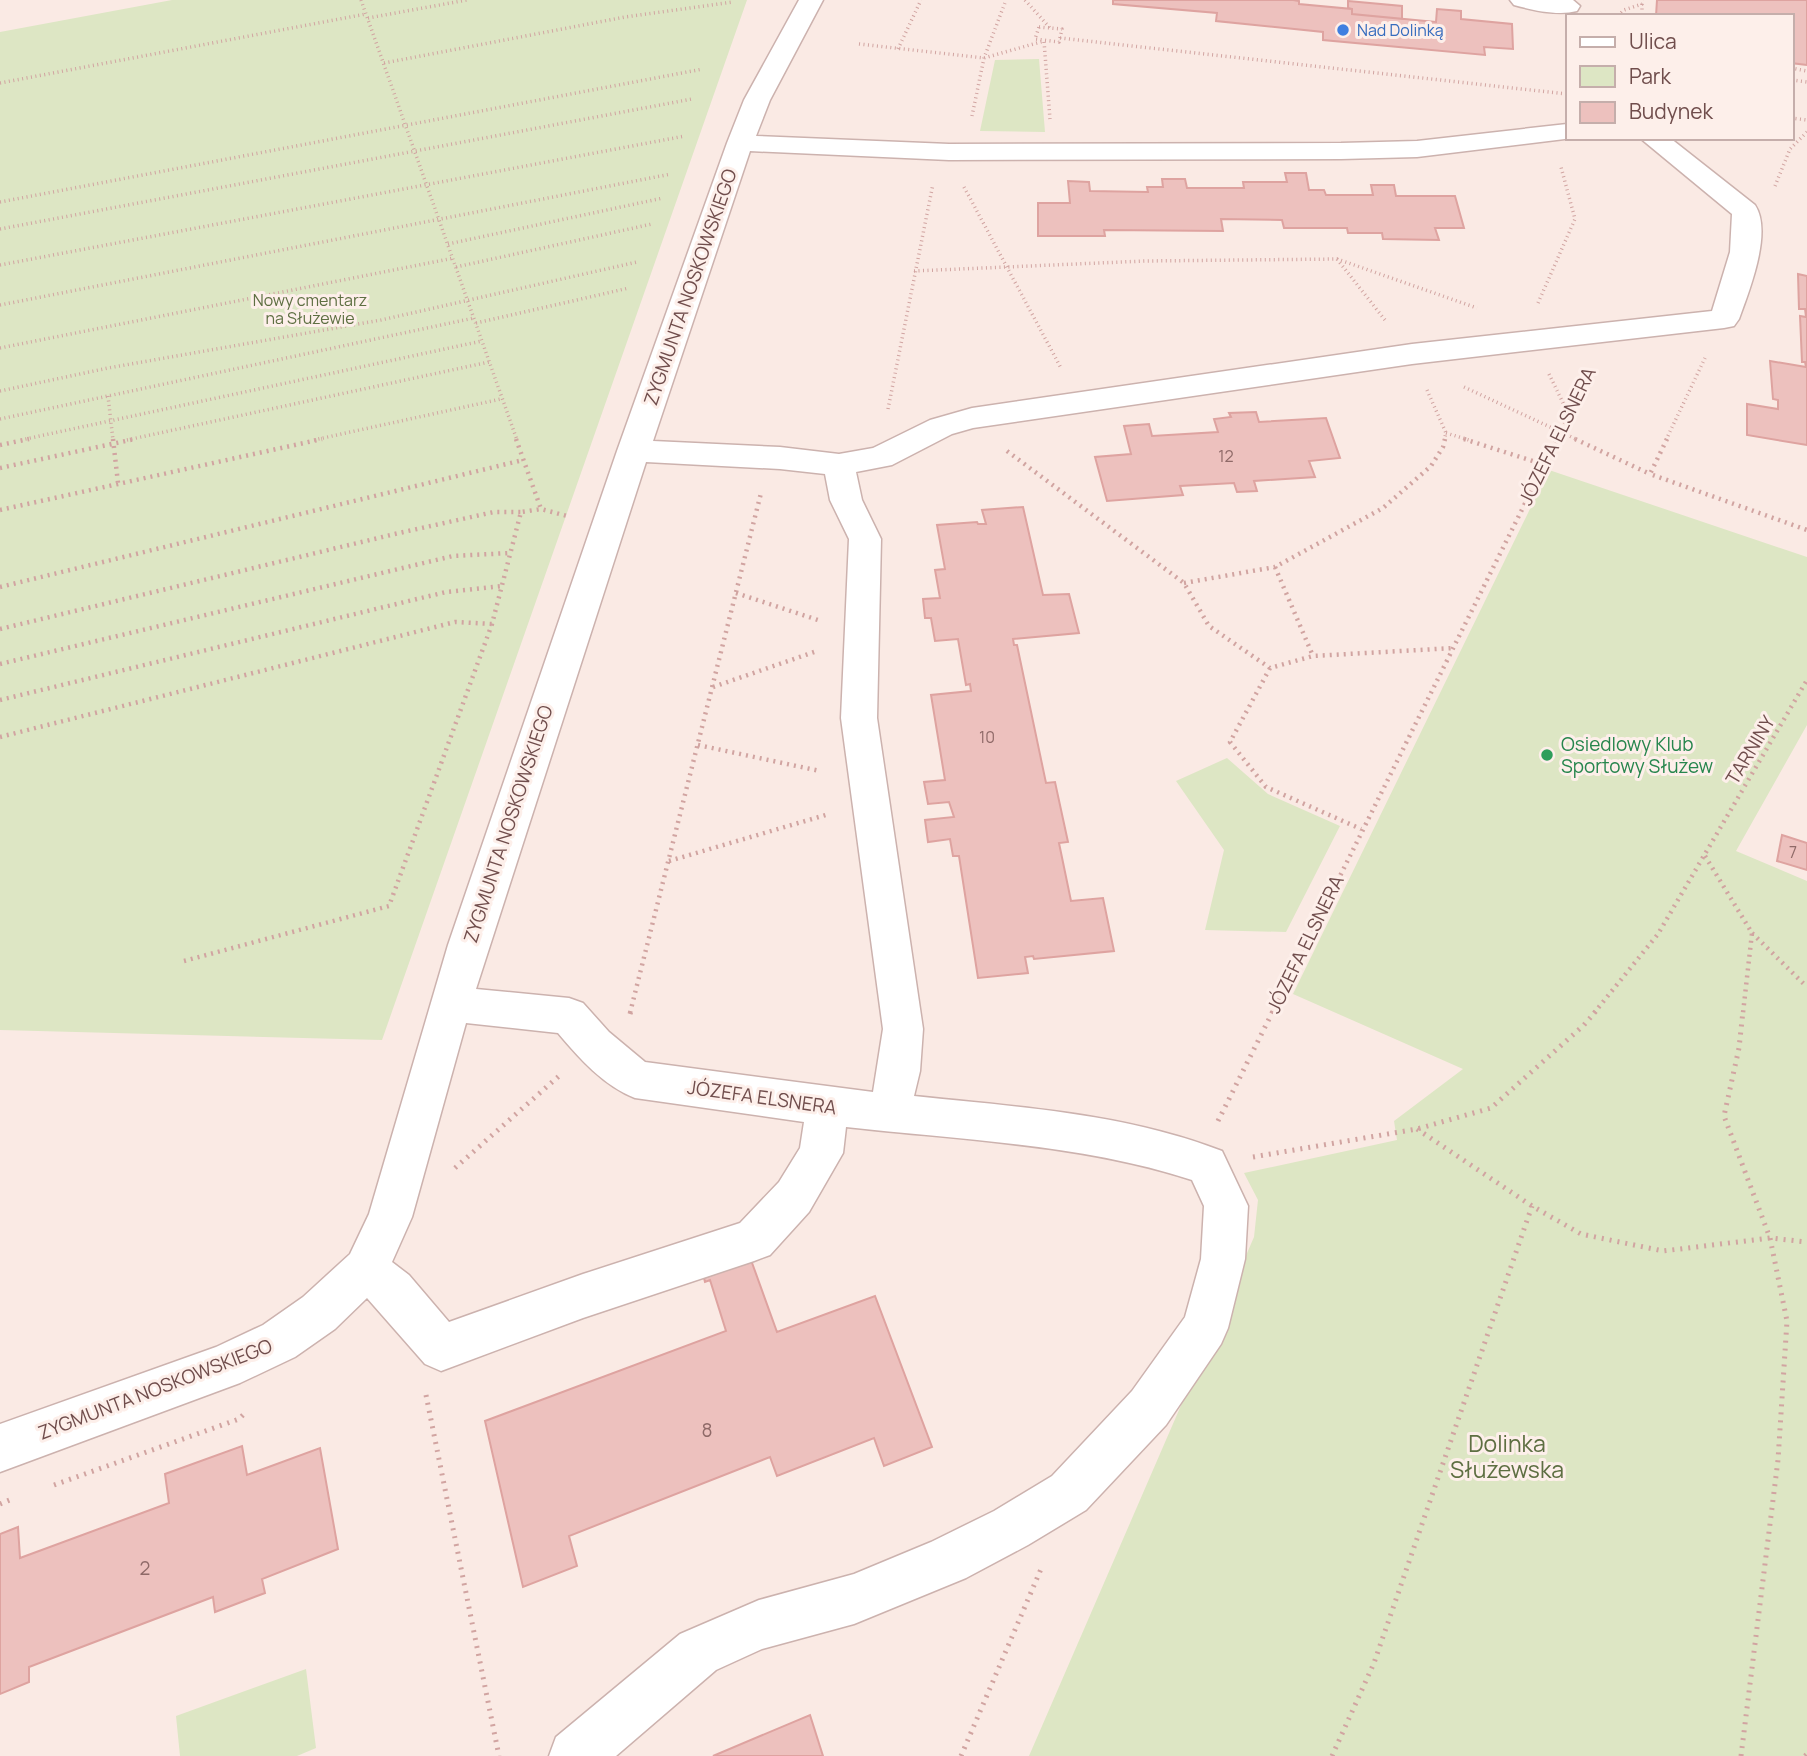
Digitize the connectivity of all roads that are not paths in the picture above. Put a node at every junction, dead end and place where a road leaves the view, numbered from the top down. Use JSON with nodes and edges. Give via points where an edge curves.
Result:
{"nodes":[{"id":1,"x":811,"y":0,"type":"edge"},
{"id":2,"x":1522,"y":0,"type":"edge"},
{"id":3,"x":1566,"y":15,"type":"edge"},
{"id":4,"x":1559,"y":133,"type":"edge"},
{"id":5,"x":1656,"y":140,"type":"edge"},
{"id":6,"x":740,"y":143,"type":"junction"},
{"id":7,"x":633,"y":451,"type":"junction"},
{"id":8,"x":839,"y":465,"type":"junction"},
{"id":9,"x":449,"y":1004,"type":"junction"},
{"id":10,"x":828,"y":1106,"type":"junction"},
{"id":11,"x":888,"y":1113,"type":"junction"},
{"id":12,"x":366,"y":1269,"type":"junction"},
{"id":13,"x":0,"y":1448,"type":"edge"},
{"id":14,"x":575,"y":1756,"type":"edge"}],
"edges":[{"from":1,"to":6,"type":"street","name":"ZYGMUNTA NOSKOWSKIEGO","via":[[757,100]]},
{"from":2,"to":3,"type":"street"},
{"from":4,"to":6,"type":"street","via":[[1417,149],[944,156]]},
{"from":5,"to":8,"type":"street","via":[[1745,211],[1748,229],[1724,319],[1601,332],[1417,366],[1080,401],[965,420],[861,463]]},
{"from":6,"to":7,"type":"street","name":"ZYGMUNTA NOSKOWSKIEGO"},
{"from":7,"to":8,"type":"street"},
{"from":7,"to":9,"type":"street","name":"ZYGMUNTA NOSKOWSKIEGO"},
{"from":8,"to":11,"type":"street","via":[[846,500],[865,539],[859,718],[903,1029],[900,1071]]},
{"from":9,"to":10,"type":"street","name":"JÓZEFA ELSNERA","via":[[569,1016],[594,1045],[635,1079]]},
{"from":9,"to":12,"type":"street","name":"ZYGMUNTA NOSKOWSKIEGO","via":[[390,1217]]},
{"from":10,"to":11,"type":"street","name":"JÓZEFA ELSNERA"},
{"from":10,"to":12,"type":"street","via":[[821,1153],[794,1197],[754,1240],[441,1348],[393,1292]]},
{"from":11,"to":14,"type":"street","name":"JÓZEFA ELSNERA","via":[[1049,1130],[1151,1147],[1207,1165],[1226,1206],[1223,1259],[1205,1328],[1149,1408],[1069,1493],[948,1560],[854,1599],[759,1625],[698,1652]]},
{"from":12,"to":13,"type":"street","name":"ZYGMUNTA NOSKOWSKIEGO","via":[[319,1313],[279,1341],[224,1367]]}]}
